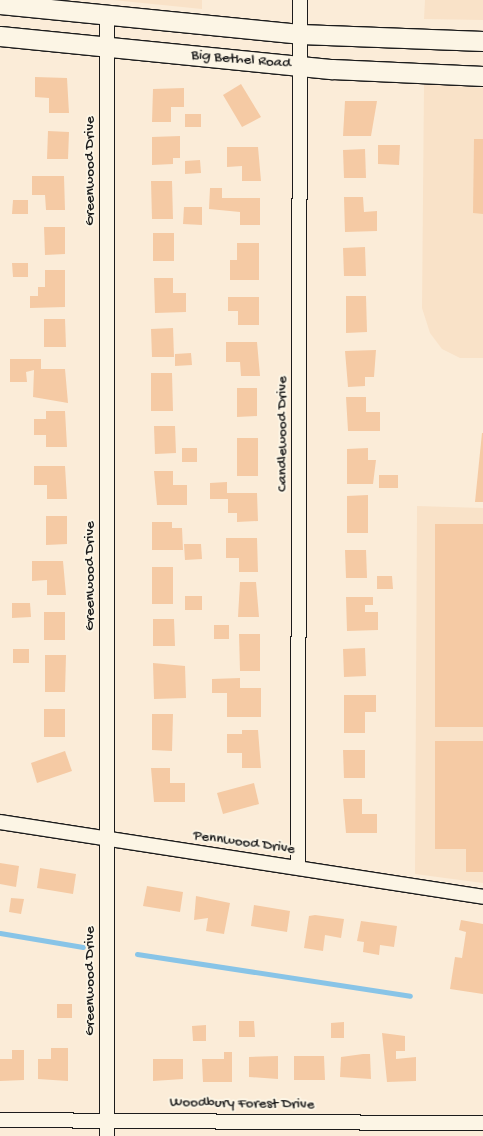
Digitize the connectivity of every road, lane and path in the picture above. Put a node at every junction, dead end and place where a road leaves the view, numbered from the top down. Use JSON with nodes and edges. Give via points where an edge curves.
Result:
{"nodes":[{"id":1,"x":300,"y":0,"type":"edge"},
{"id":2,"x":0,"y":4,"type":"edge"},
{"id":3,"x":108,"y":15,"type":"junction"},
{"id":4,"x":300,"y":34,"type":"junction"},
{"id":5,"x":0,"y":36,"type":"edge"},
{"id":6,"x":483,"y":41,"type":"edge"},
{"id":7,"x":108,"y":46,"type":"junction"},
{"id":8,"x":300,"y":66,"type":"junction"},
{"id":9,"x":483,"y":76,"type":"edge"},
{"id":10,"x":0,"y":822,"type":"edge"},
{"id":11,"x":108,"y":840,"type":"junction"},
{"id":12,"x":298,"y":867,"type":"junction"},
{"id":13,"x":483,"y":897,"type":"edge"},
{"id":14,"x":107,"y":1119,"type":"junction"},
{"id":15,"x":0,"y":1120,"type":"edge"},
{"id":16,"x":483,"y":1123,"type":"edge"},
{"id":17,"x":107,"y":1136,"type":"edge"}],
"edges":[{"from":1,"to":4,"type":"street","name":"Candlewood Drive"},
{"from":2,"to":3,"type":"main road","name":"Big Bethel Road"},
{"from":3,"to":4,"type":"main road","name":"Big Bethel Road"},
{"from":3,"to":7,"type":"street","name":"Greenwood Drive"},
{"from":4,"to":6,"type":"main road","name":"Big Bethel Road"},
{"from":4,"to":8,"type":"street","name":"Candlewood Drive"},
{"from":5,"to":7,"type":"main road","name":"Big Bethel Road"},
{"from":7,"to":8,"type":"main road","name":"Big Bethel Road"},
{"from":7,"to":11,"type":"street","name":"Greenwood Drive"},
{"from":8,"to":9,"type":"main road","name":"Big Bethel Road"},
{"from":8,"to":12,"type":"street","name":"Candlewood Drive"},
{"from":10,"to":11,"type":"street","name":"Pennwood Drive"},
{"from":11,"to":12,"type":"street","name":"Pennwood Drive"},
{"from":11,"to":14,"type":"street","name":"Greenwood Drive"},
{"from":12,"to":13,"type":"street","name":"Pennwood Drive"},
{"from":14,"to":15,"type":"street","name":"Woodbury Forest Drive"},
{"from":14,"to":16,"type":"street","name":"Woodbury Forest Drive"},
{"from":14,"to":17,"type":"street","name":"Greenwood Drive"}]}
